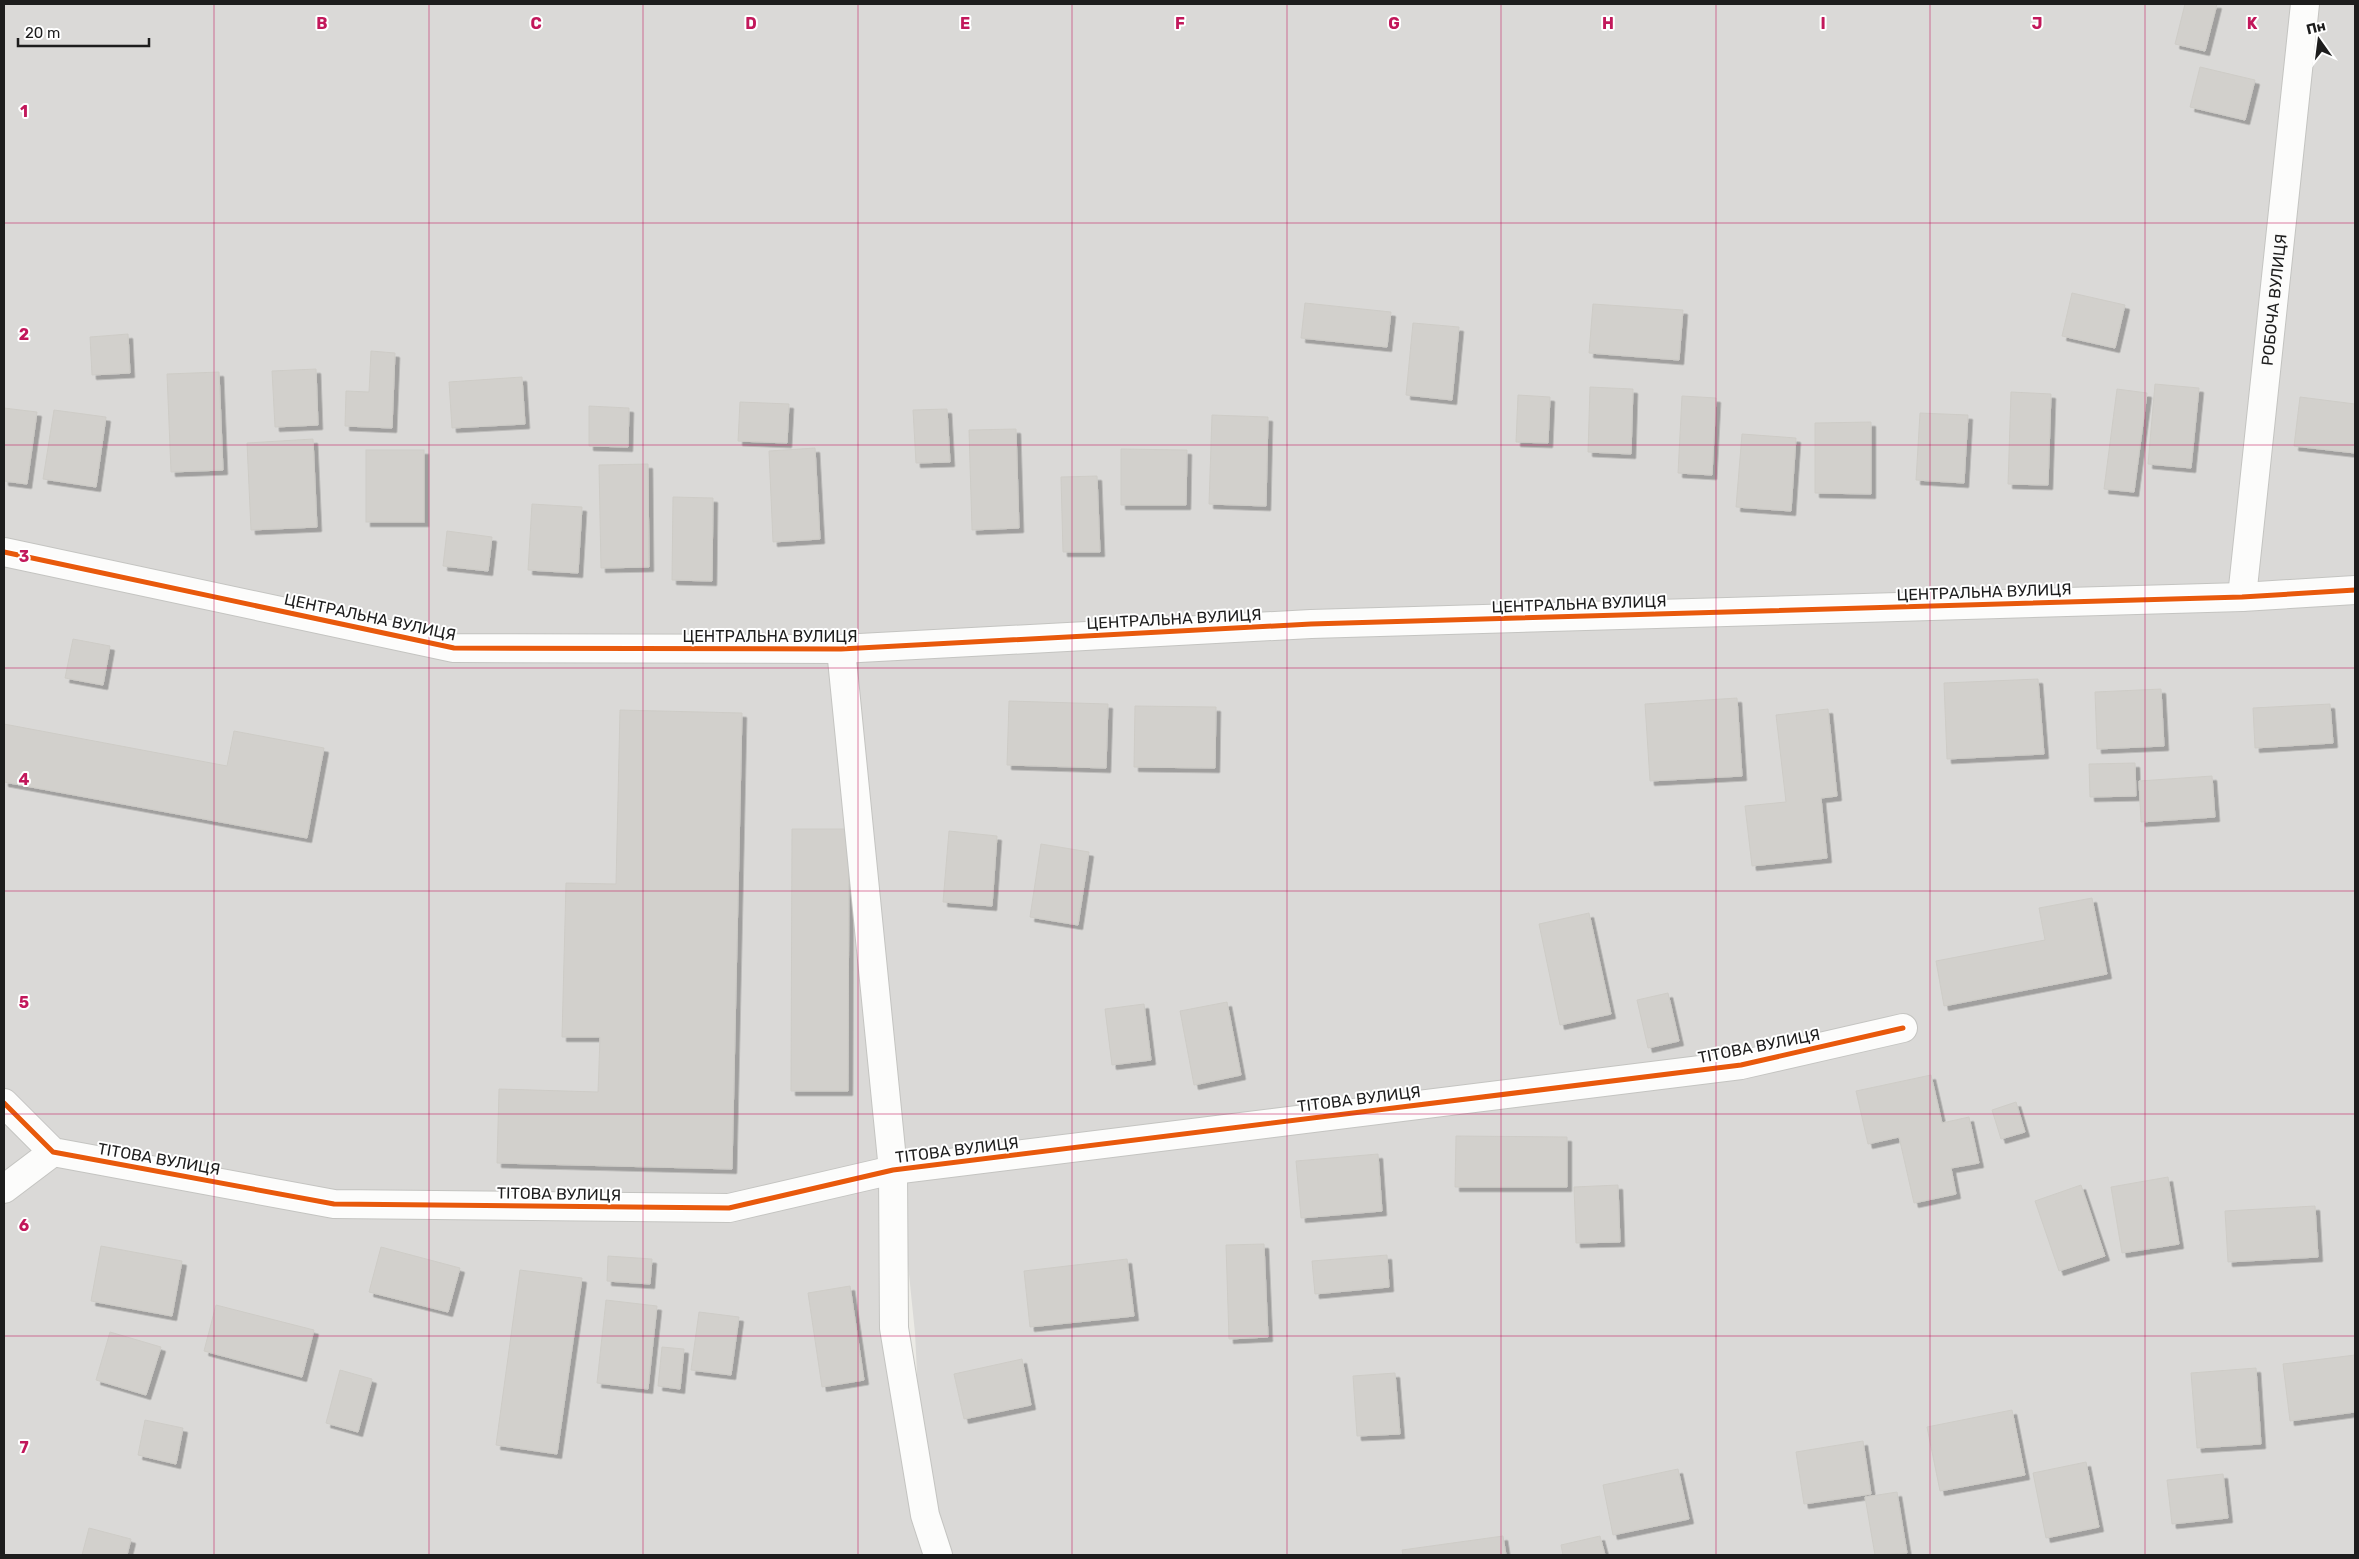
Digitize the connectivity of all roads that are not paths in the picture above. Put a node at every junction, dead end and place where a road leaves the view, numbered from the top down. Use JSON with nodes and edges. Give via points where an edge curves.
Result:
{"nodes":[{"id":1,"x":2305,"y":4,"type":"edge"},
{"id":2,"x":4,"y":552,"type":"edge"},
{"id":3,"x":2355,"y":590,"type":"edge"},
{"id":4,"x":2242,"y":597,"type":"junction"},
{"id":5,"x":841,"y":649,"type":"junction"},
{"id":6,"x":1903,"y":1028,"type":"dead end"},
{"id":7,"x":4,"y":1103,"type":"edge"},
{"id":8,"x":53,"y":1152,"type":"junction"},
{"id":9,"x":893,"y":1170,"type":"junction"},
{"id":10,"x":4,"y":1189,"type":"edge"},
{"id":11,"x":938,"y":1555,"type":"edge"}],
"edges":[{"from":1,"to":4,"type":"street","name":"РОБОЧА ВУЛИЦЯ"},
{"from":2,"to":5,"type":"street","name":"ЦЕНТРАЛЬНА ВУЛИЦЯ","via":[[454,648]]},
{"from":3,"to":4,"type":"street","name":"ЦЕНТРАЛЬНА ВУЛИЦЯ"},
{"from":4,"to":5,"type":"street","name":"ЦЕНТРАЛЬНА ВУЛИЦЯ","via":[[1311,624]]},
{"from":5,"to":9,"type":"street"},
{"from":6,"to":9,"type":"street","name":"ТІТОВА ВУЛИЦЯ","via":[[1741,1065]]},
{"from":7,"to":8,"type":"street"},
{"from":8,"to":9,"type":"street","name":"ТІТОВА ВУЛИЦЯ","via":[[334,1204],[729,1208]]},
{"from":8,"to":10,"type":"street"},
{"from":9,"to":11,"type":"street","via":[[894,1328],[925,1515]]}]}
